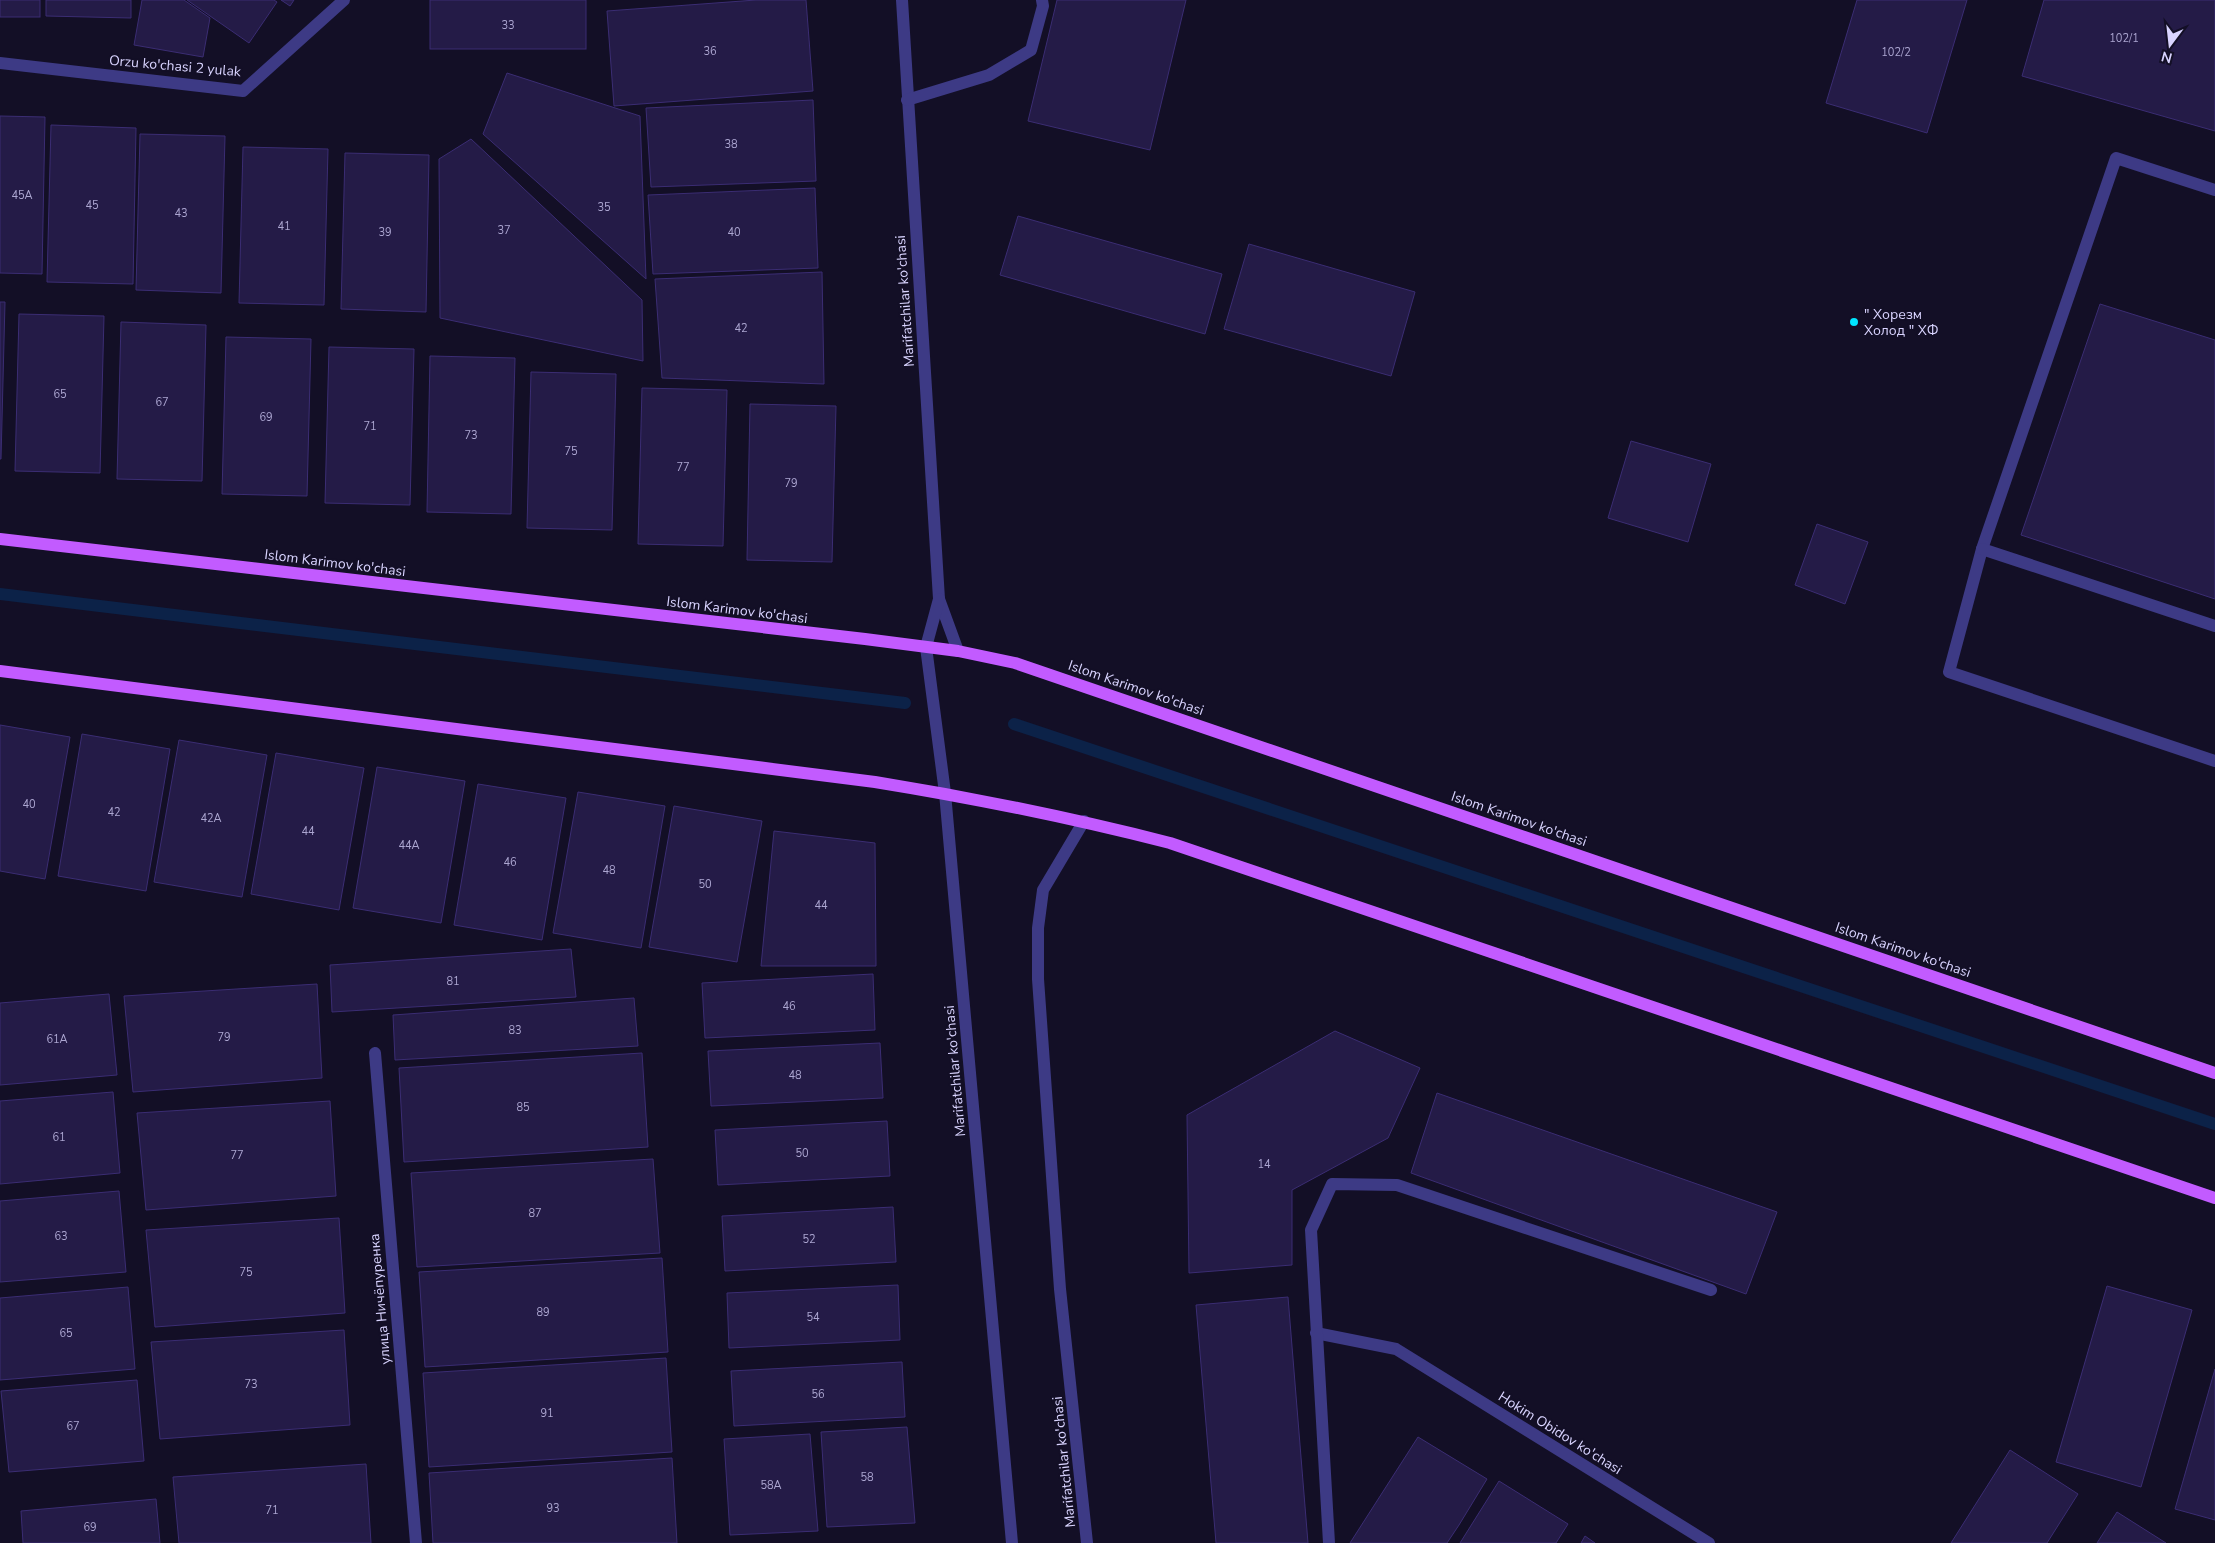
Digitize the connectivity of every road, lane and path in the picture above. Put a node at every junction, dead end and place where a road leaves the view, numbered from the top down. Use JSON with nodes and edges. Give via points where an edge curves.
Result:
{"nodes":[{"id":1,"x":344,"y":0,"type":"edge"},
{"id":2,"x":902,"y":0,"type":"edge"},
{"id":3,"x":1042,"y":0,"type":"edge"},
{"id":4,"x":0,"y":63,"type":"edge"},
{"id":5,"x":907,"y":100,"type":"junction"},
{"id":6,"x":2215,"y":190,"type":"edge"},
{"id":7,"x":0,"y":539,"type":"edge"},
{"id":8,"x":1982,"y":549,"type":"junction"},
{"id":9,"x":939,"y":600,"type":"junction"},
{"id":10,"x":2215,"y":626,"type":"edge"},
{"id":11,"x":926,"y":647,"type":"junction"},
{"id":12,"x":958,"y":651,"type":"junction"},
{"id":13,"x":0,"y":671,"type":"edge"},
{"id":14,"x":2215,"y":761,"type":"edge"},
{"id":15,"x":945,"y":793,"type":"junction"},
{"id":16,"x":1084,"y":821,"type":"junction"},
{"id":17,"x":375,"y":1053,"type":"dead end"},
{"id":18,"x":2215,"y":1073,"type":"edge"},
{"id":19,"x":2215,"y":1198,"type":"edge"},
{"id":20,"x":1712,"y":1290,"type":"dead end"},
{"id":21,"x":1316,"y":1333,"type":"junction"},
{"id":22,"x":416,"y":1543,"type":"edge"},
{"id":23,"x":1012,"y":1543,"type":"edge"},
{"id":24,"x":1087,"y":1543,"type":"edge"},
{"id":25,"x":1330,"y":1543,"type":"edge"},
{"id":26,"x":1709,"y":1543,"type":"edge"}],
"edges":[{"from":1,"to":4,"type":"street","name":"Orzu ko'chasi 2 yulak","via":[[243,91]]},
{"from":2,"to":5,"type":"street","name":"Marifatchilar ko'chasi"},
{"from":3,"to":5,"type":"street","via":[[1031,50],[988,75]]},
{"from":5,"to":9,"type":"street","name":"Marifatchilar ko'chasi"},
{"from":6,"to":8,"type":"street","via":[[2116,158]]},
{"from":7,"to":11,"type":"main road","name":"Islom Karimov ko'chasi"},
{"from":8,"to":10,"type":"street"},
{"from":8,"to":14,"type":"street","via":[[1949,672]]},
{"from":9,"to":11,"type":"street","name":"Marifatchilar ko'chasi"},
{"from":9,"to":12,"type":"street","name":"Marifatchilar ko'chasi"},
{"from":11,"to":12,"type":"main road","name":"Islom Karimov ko'chasi"},
{"from":11,"to":15,"type":"street","name":"Marifatchilar ko'chasi"},
{"from":12,"to":18,"type":"main road","name":"Islom Karimov ko'chasi","via":[[1064,678]]},
{"from":13,"to":15,"type":"main road"},
{"from":15,"to":16,"type":"main road"},
{"from":15,"to":23,"type":"street","name":"Marifatchilar ko'chasi"},
{"from":16,"to":19,"type":"main road","via":[[1170,843]]},
{"from":16,"to":24,"type":"street","name":"Marifatchilar ko'chasi","via":[[1043,890],[1038,928],[1038,979],[1060,1289]]},
{"from":17,"to":22,"type":"street","name":"улица Ничёпуренка"},
{"from":20,"to":21,"type":"street","via":[[1397,1185],[1332,1184],[1311,1230]]},
{"from":21,"to":25,"type":"street"},
{"from":21,"to":26,"type":"street","name":"Hokim Obidov ko'chasi","via":[[1396,1349]]}]}
